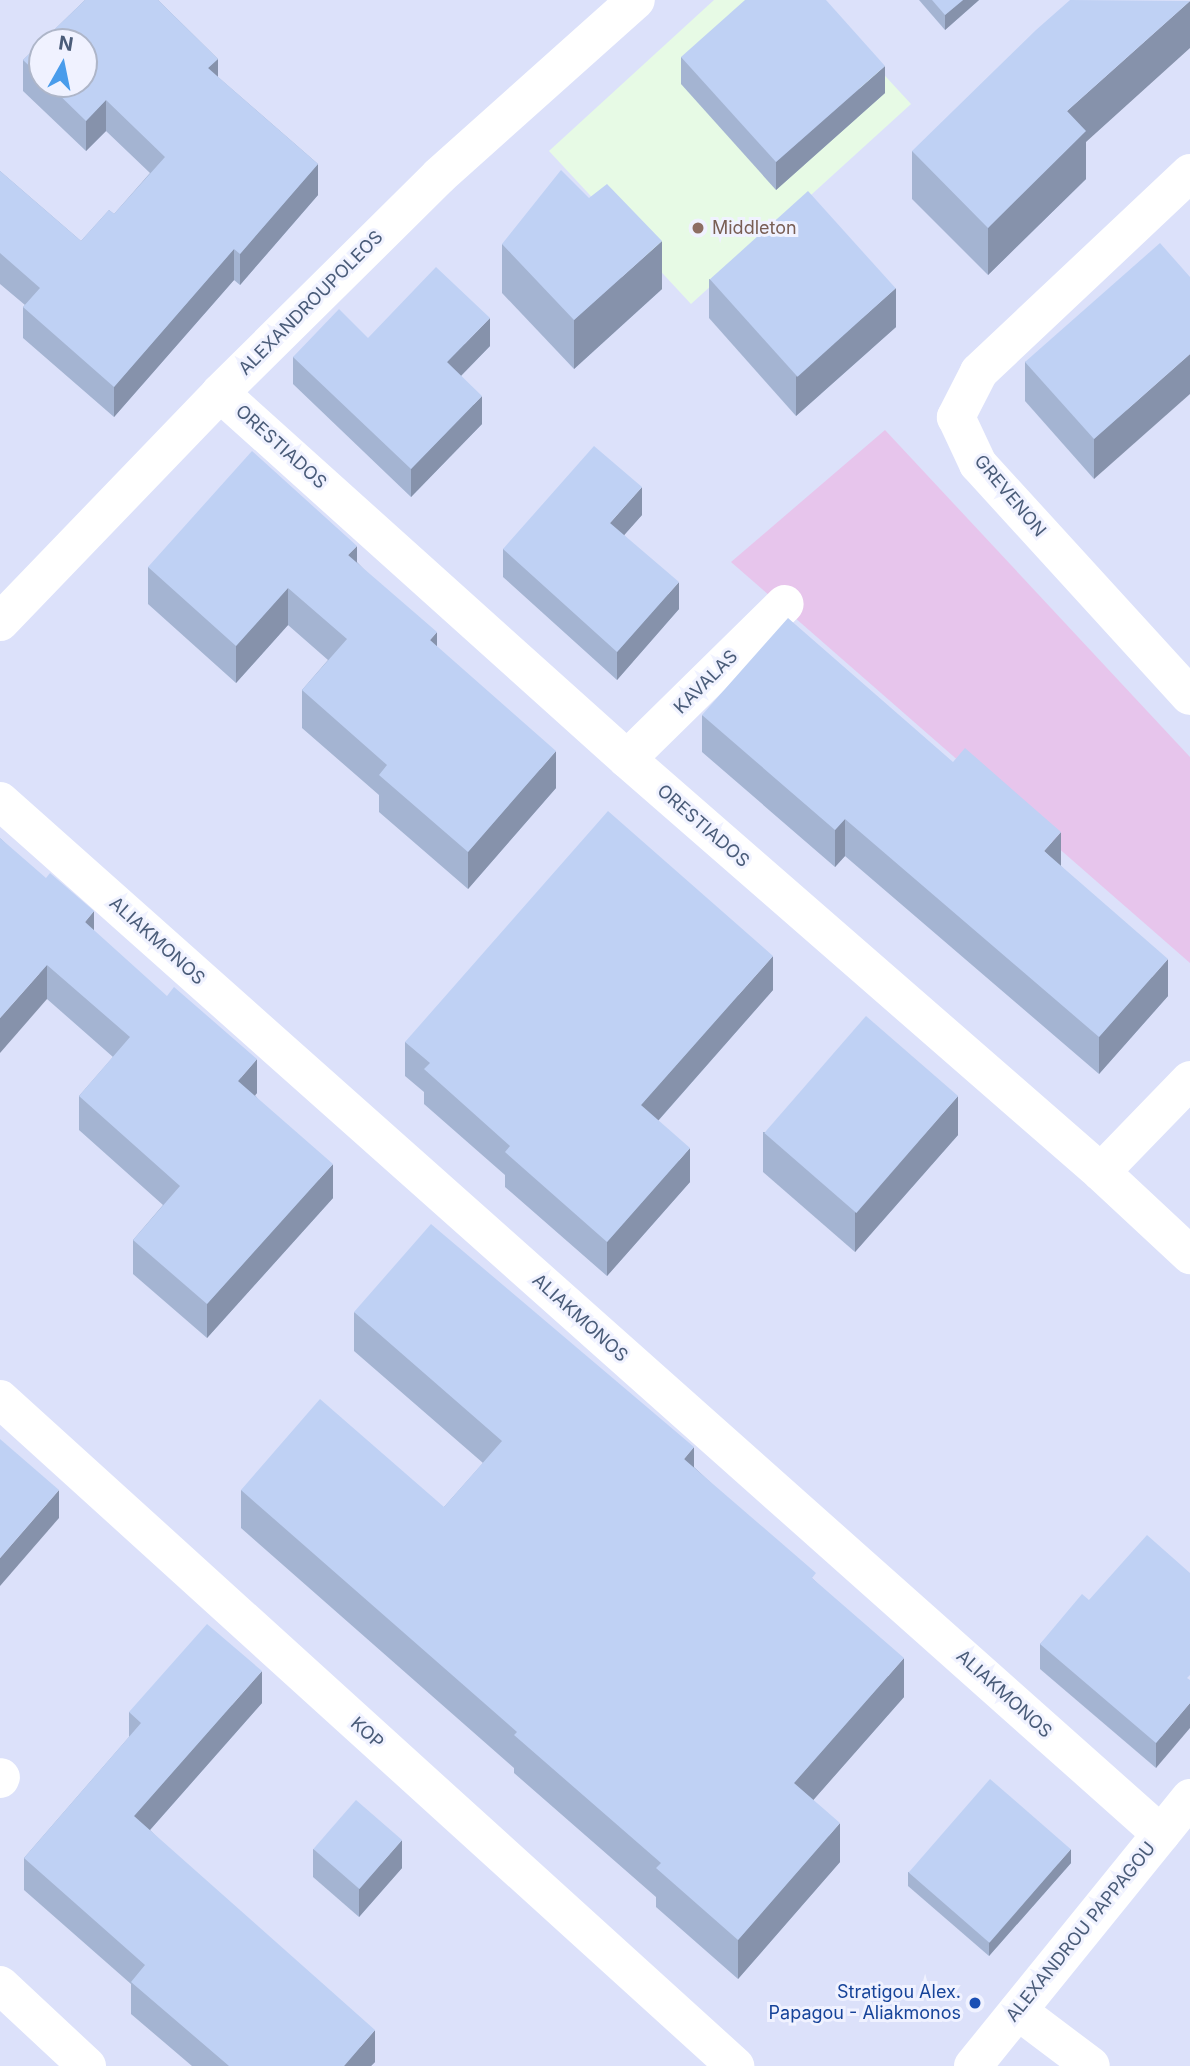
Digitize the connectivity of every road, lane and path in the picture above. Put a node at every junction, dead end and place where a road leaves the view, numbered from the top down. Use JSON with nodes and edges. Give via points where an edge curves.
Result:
{"nodes":[{"id":1,"x":636,"y":0,"type":"edge"},
{"id":2,"x":1190,"y":173,"type":"edge"},
{"id":3,"x":220,"y":393,"type":"junction"},
{"id":4,"x":785,"y":604,"type":"dead end"},
{"id":5,"x":0,"y":622,"type":"edge"},
{"id":6,"x":1190,"y":696,"type":"edge"},
{"id":7,"x":627,"y":759,"type":"junction"},
{"id":8,"x":0,"y":801,"type":"edge"},
{"id":9,"x":1190,"y":1080,"type":"edge"},
{"id":10,"x":1101,"y":1172,"type":"junction"},
{"id":11,"x":1190,"y":1255,"type":"edge"},
{"id":12,"x":0,"y":1399,"type":"edge"},
{"id":13,"x":1190,"y":1798,"type":"edge"},
{"id":14,"x":1161,"y":1834,"type":"junction"},
{"id":15,"x":0,"y":1985,"type":"edge"},
{"id":16,"x":1018,"y":2011,"type":"junction"},
{"id":17,"x":88,"y":2066,"type":"edge"},
{"id":18,"x":735,"y":2066,"type":"edge"},
{"id":19,"x":973,"y":2066,"type":"edge"},
{"id":20,"x":1091,"y":2066,"type":"edge"}],
"edges":[{"from":1,"to":3,"type":"street","name":"ALEXANDROUPOLEOS","via":[[439,176]]},
{"from":2,"to":6,"type":"street","name":"GREVENON","via":[[979,372],[956,417],[978,464]]},
{"from":3,"to":5,"type":"street","name":"ALEXANDROUPOLEOS"},
{"from":3,"to":7,"type":"street","name":"ORESTIADOS"},
{"from":4,"to":7,"type":"street","name":"KAVALAS"},
{"from":7,"to":10,"type":"street","name":"ORESTIADOS"},
{"from":8,"to":14,"type":"street","name":"ALIAKMONOS"},
{"from":9,"to":10,"type":"street"},
{"from":10,"to":11,"type":"street","name":"ORESTIADOS"},
{"from":12,"to":18,"type":"street","name":"KOP"},
{"from":13,"to":14,"type":"street","name":"ALEXANDROU PAPPAGOU"},
{"from":14,"to":16,"type":"street","name":"ALEXANDROU PAPPAGOU"},
{"from":15,"to":17,"type":"street"},
{"from":16,"to":19,"type":"street","name":"ALEXANDROU PAPPAGOU"},
{"from":16,"to":20,"type":"street"}]}
